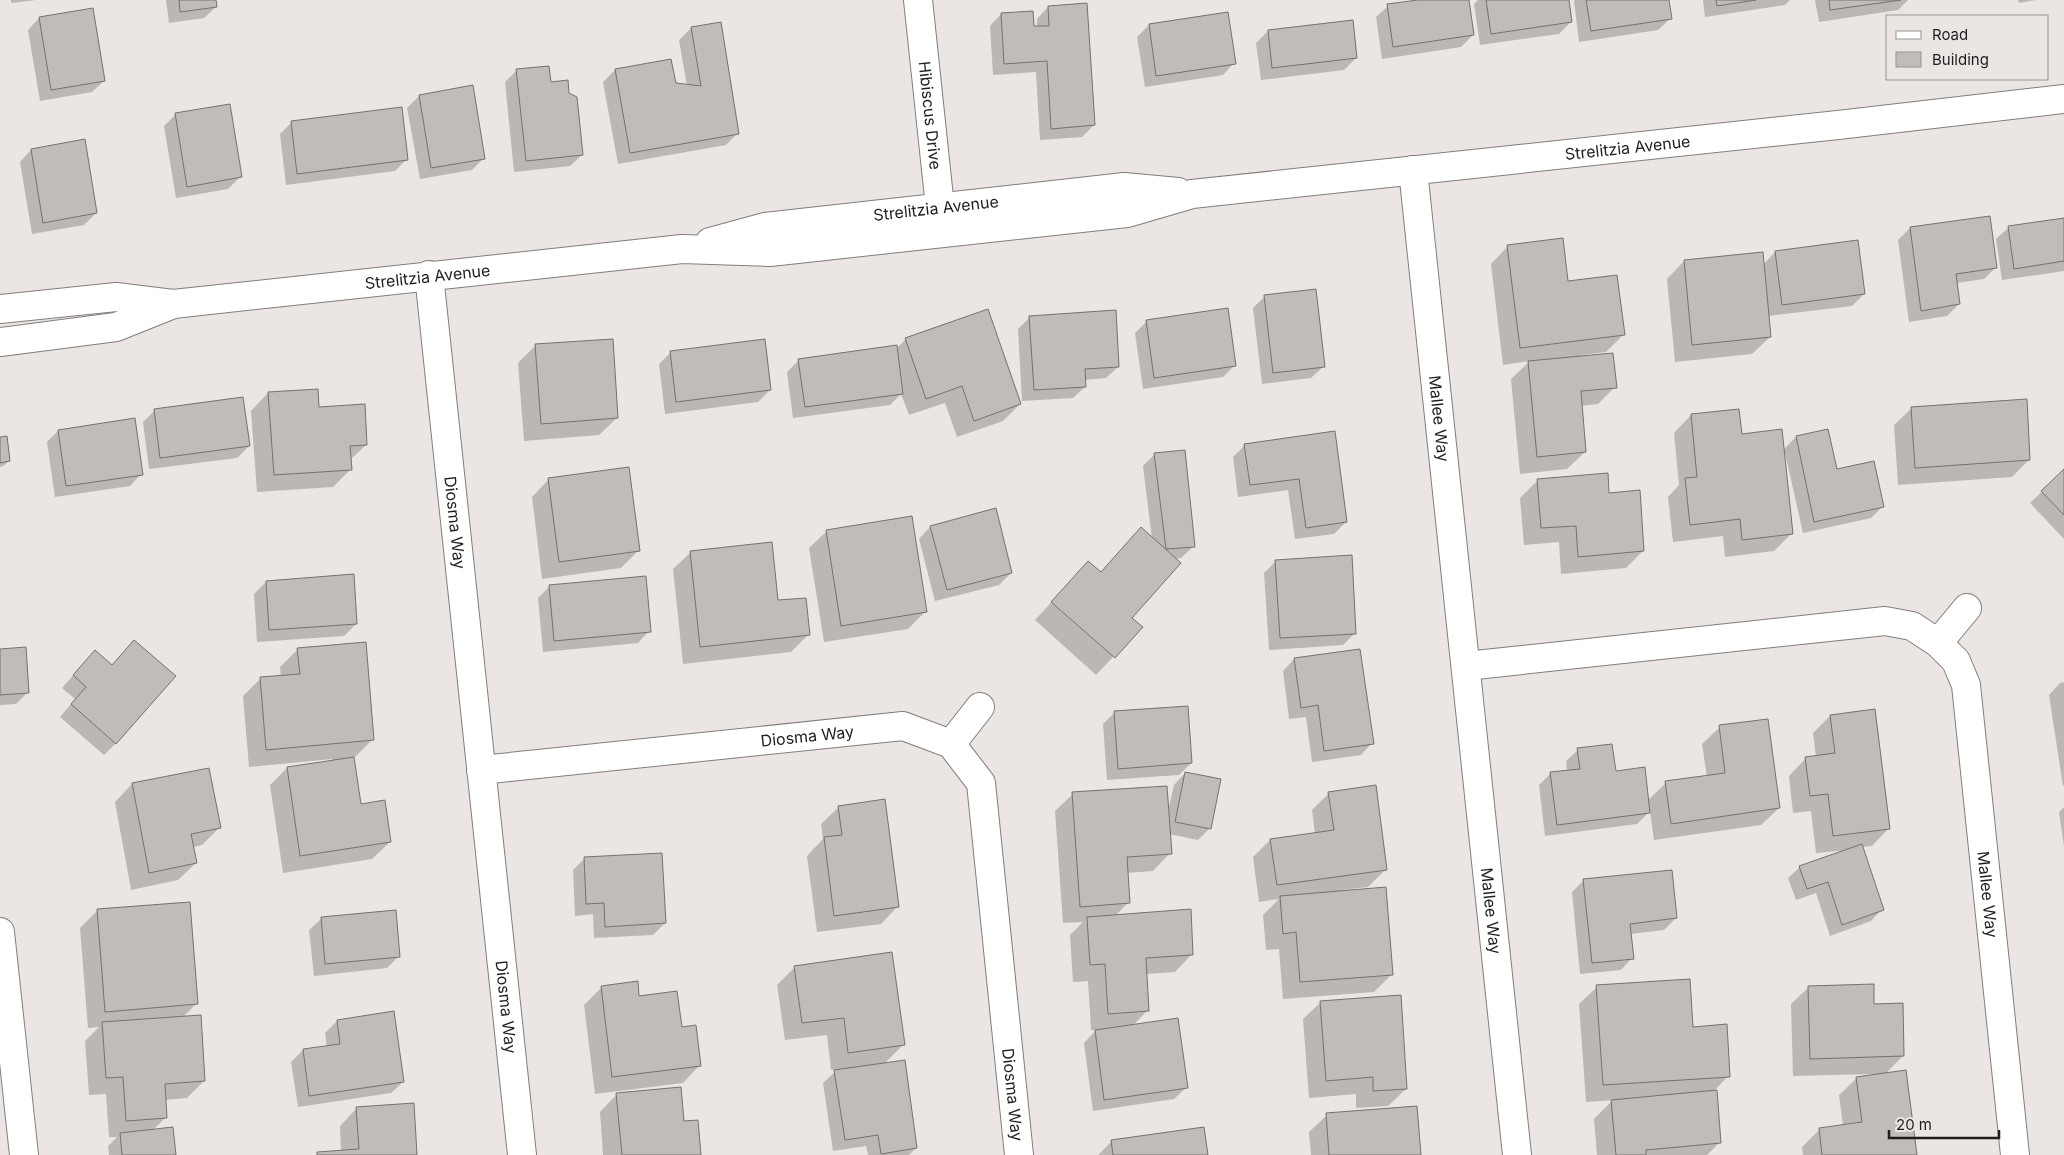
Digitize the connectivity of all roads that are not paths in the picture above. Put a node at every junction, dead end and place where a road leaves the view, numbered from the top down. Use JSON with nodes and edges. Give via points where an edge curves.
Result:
{"nodes":[{"id":1,"x":918,"y":0,"type":"edge"},
{"id":2,"x":2064,"y":99,"type":"edge"},
{"id":3,"x":1413,"y":170,"type":"junction"},
{"id":4,"x":941,"y":220,"type":"junction"},
{"id":5,"x":429,"y":275,"type":"junction"},
{"id":6,"x":173,"y":304,"type":"junction"},
{"id":7,"x":0,"y":309,"type":"edge"},
{"id":8,"x":0,"y":342,"type":"edge"},
{"id":9,"x":1967,"y":608,"type":"dead end"},
{"id":10,"x":1938,"y":643,"type":"junction"},
{"id":11,"x":1466,"y":666,"type":"junction"},
{"id":12,"x":980,"y":707,"type":"dead end"},
{"id":13,"x":951,"y":744,"type":"junction"},
{"id":14,"x":481,"y":770,"type":"junction"},
{"id":15,"x":0,"y":932,"type":"edge"},
{"id":16,"x":24,"y":1155,"type":"edge"},
{"id":17,"x":522,"y":1155,"type":"edge"},
{"id":18,"x":1020,"y":1155,"type":"edge"},
{"id":19,"x":1517,"y":1155,"type":"edge"},
{"id":20,"x":2016,"y":1155,"type":"edge"}],
"edges":[{"from":1,"to":4,"type":"street","name":"Hibiscus Drive"},
{"from":2,"to":3,"type":"street","name":"Strelitzia Avenue"},
{"from":3,"to":4,"type":"street","name":"Strelitzia Avenue","via":[[1192,194],[1127,213]]},
{"from":3,"to":11,"type":"street","name":"Mallee Way"},
{"from":4,"to":5,"type":"street","name":"Strelitzia Avenue","via":[[770,252],[682,250]]},
{"from":5,"to":6,"type":"street","name":"Strelitzia Avenue"},
{"from":5,"to":14,"type":"street","name":"Diosma Way"},
{"from":6,"to":7,"type":"street","name":"Strelitzia Avenue","via":[[116,297]]},
{"from":6,"to":8,"type":"street","name":"Strelitzia Avenue","via":[[116,327]]},
{"from":9,"to":10,"type":"street"},
{"from":10,"to":11,"type":"street","name":"Mallee Way","via":[[1912,626],[1885,621]]},
{"from":10,"to":20,"type":"street","name":"Mallee Way","via":[[1956,661],[1966,685]]},
{"from":11,"to":19,"type":"street","name":"Mallee Way"},
{"from":12,"to":13,"type":"street"},
{"from":13,"to":14,"type":"street","name":"Diosma Way","via":[[903,726]]},
{"from":13,"to":18,"type":"street","name":"Diosma Way","via":[[980,783]]},
{"from":14,"to":17,"type":"street","name":"Diosma Way"},
{"from":15,"to":16,"type":"street"}]}
